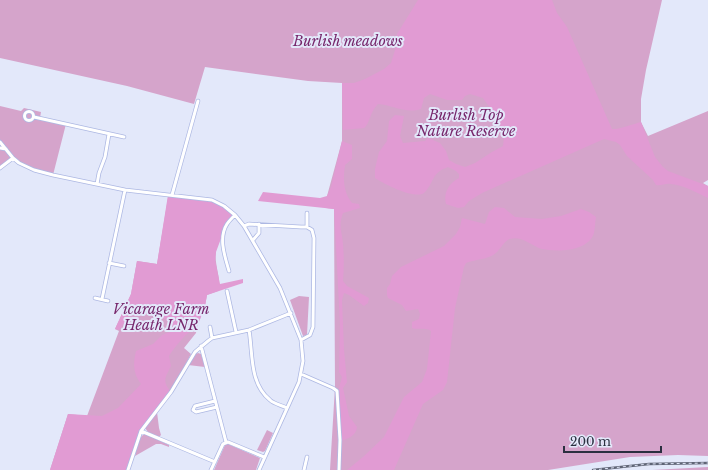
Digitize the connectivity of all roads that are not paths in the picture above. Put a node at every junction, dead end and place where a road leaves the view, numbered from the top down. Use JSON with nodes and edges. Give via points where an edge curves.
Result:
{"nodes":[{"id":1,"x":198,"y":101,"type":"dead end"},
{"id":2,"x":34,"y":117,"type":"dead end"},
{"id":3,"x":109,"y":134,"type":"junction"},
{"id":4,"x":124,"y":137,"type":"dead end"},
{"id":5,"x":0,"y":142,"type":"edge"},
{"id":6,"x":0,"y":148,"type":"edge"},
{"id":7,"x":6,"y":149,"type":"junction"},
{"id":8,"x":13,"y":158,"type":"junction"},
{"id":9,"x":0,"y":168,"type":"edge"},
{"id":10,"x":97,"y":184,"type":"junction"},
{"id":11,"x":125,"y":190,"type":"junction"},
{"id":12,"x":172,"y":195,"type":"junction"},
{"id":13,"x":307,"y":213,"type":"dead end"},
{"id":14,"x":235,"y":215,"type":"junction"},
{"id":15,"x":259,"y":224,"type":"junction"},
{"id":16,"x":244,"y":226,"type":"junction"},
{"id":17,"x":307,"y":227,"type":"junction"},
{"id":18,"x":253,"y":240,"type":"junction"},
{"id":19,"x":109,"y":263,"type":"junction"},
{"id":20,"x":124,"y":266,"type":"dead end"},
{"id":21,"x":229,"y":271,"type":"dead end"},
{"id":22,"x":227,"y":291,"type":"dead end"},
{"id":23,"x":95,"y":298,"type":"dead end"},
{"id":24,"x":102,"y":299,"type":"junction"},
{"id":25,"x":108,"y":301,"type":"dead end"},
{"id":26,"x":290,"y":313,"type":"junction"},
{"id":27,"x":210,"y":327,"type":"dead end"},
{"id":28,"x":249,"y":330,"type":"junction"},
{"id":29,"x":236,"y":332,"type":"junction"},
{"id":30,"x":212,"y":338,"type":"junction"},
{"id":31,"x":302,"y":340,"type":"junction"},
{"id":32,"x":201,"y":346,"type":"junction"},
{"id":33,"x":301,"y":374,"type":"junction"},
{"id":34,"x":215,"y":401,"type":"junction"},
{"id":35,"x":217,"y":407,"type":"junction"},
{"id":36,"x":287,"y":408,"type":"junction"},
{"id":37,"x":141,"y":430,"type":"junction"},
{"id":38,"x":226,"y":442,"type":"junction"},
{"id":39,"x":264,"y":457,"type":"junction"},
{"id":40,"x":306,"y":457,"type":"dead end"},
{"id":41,"x":215,"y":462,"type":"junction"},
{"id":42,"x":128,"y":470,"type":"edge"},
{"id":43,"x":212,"y":470,"type":"edge"},
{"id":44,"x":259,"y":470,"type":"edge"},
{"id":45,"x":304,"y":470,"type":"edge"},
{"id":46,"x":339,"y":470,"type":"edge"}],
"edges":[{"from":1,"to":12,"type":"street"},
{"from":2,"to":3,"type":"street"},
{"from":3,"to":4,"type":"street"},
{"from":3,"to":10,"type":"street"},
{"from":5,"to":7,"type":"street"},
{"from":6,"to":7,"type":"street"},
{"from":7,"to":8,"type":"street"},
{"from":8,"to":9,"type":"street"},
{"from":8,"to":10,"type":"street","via":[[34,170]]},
{"from":10,"to":11,"type":"street"},
{"from":11,"to":12,"type":"street"},
{"from":11,"to":19,"type":"street"},
{"from":12,"to":14,"type":"street","via":[[212,200]]},
{"from":13,"to":17,"type":"street"},
{"from":14,"to":16,"type":"street"},
{"from":14,"to":21,"type":"street","via":[[226,225],[223,235]]},
{"from":15,"to":16,"type":"street"},
{"from":15,"to":17,"type":"street"},
{"from":15,"to":18,"type":"street","via":[[259,233]]},
{"from":16,"to":18,"type":"street"},
{"from":17,"to":31,"type":"street","via":[[312,230],[314,238],[313,327],[310,335]]},
{"from":18,"to":26,"type":"street","via":[[280,288]]},
{"from":19,"to":20,"type":"street"},
{"from":19,"to":24,"type":"street"},
{"from":22,"to":29,"type":"street"},
{"from":23,"to":24,"type":"street"},
{"from":24,"to":25,"type":"street"},
{"from":26,"to":28,"type":"street"},
{"from":26,"to":31,"type":"street"},
{"from":27,"to":30,"type":"street"},
{"from":28,"to":29,"type":"street"},
{"from":28,"to":36,"type":"street","via":[[256,381],[271,401]]},
{"from":29,"to":30,"type":"street"},
{"from":30,"to":32,"type":"street"},
{"from":31,"to":33,"type":"street"},
{"from":32,"to":34,"type":"street"},
{"from":32,"to":37,"type":"street","via":[[189,360],[171,392]]},
{"from":33,"to":36,"type":"street"},
{"from":33,"to":46,"type":"street","via":[[337,391]]},
{"from":34,"to":35,"type":"street"},
{"from":34,"to":35,"type":"street","via":[[195,406],[193,410],[196,412]]},
{"from":35,"to":38,"type":"street"},
{"from":36,"to":39,"type":"street"},
{"from":37,"to":41,"type":"street"},
{"from":37,"to":42,"type":"street"},
{"from":38,"to":39,"type":"street"},
{"from":38,"to":41,"type":"street"},
{"from":39,"to":44,"type":"street"},
{"from":40,"to":45,"type":"street"},
{"from":41,"to":43,"type":"street"}]}
